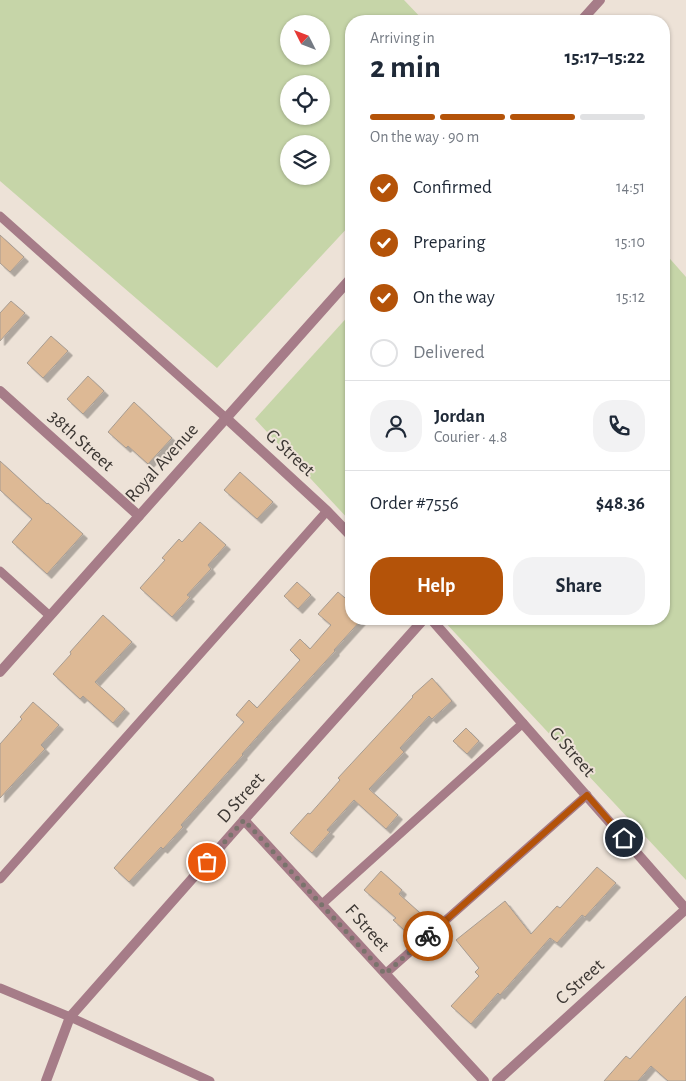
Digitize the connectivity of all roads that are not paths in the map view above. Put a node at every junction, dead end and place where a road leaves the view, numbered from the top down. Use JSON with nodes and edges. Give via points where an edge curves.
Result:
{"nodes":[{"id":1,"x":600,"y":0,"type":"edge"},
{"id":2,"x":586,"y":15,"type":"edge"},
{"id":3,"x":0,"y":216,"type":"edge"},
{"id":4,"x":345,"y":285,"type":"edge"},
{"id":5,"x":0,"y":391,"type":"edge"},
{"id":6,"x":226,"y":418,"type":"junction"},
{"id":7,"x":327,"y":510,"type":"junction"},
{"id":8,"x":139,"y":516,"type":"junction"},
{"id":9,"x":345,"y":530,"type":"edge"},
{"id":10,"x":0,"y":571,"type":"edge"},
{"id":11,"x":50,"y":616,"type":"junction"},
{"id":12,"x":419,"y":625,"type":"edge"},
{"id":13,"x":436,"y":625,"type":"edge"},
{"id":14,"x":0,"y":672,"type":"edge"},
{"id":15,"x":523,"y":723,"type":"junction"},
{"id":16,"x":587,"y":795,"type":"junction"},
{"id":17,"x":244,"y":820,"type":"junction"},
{"id":18,"x":0,"y":879,"type":"edge"},
{"id":19,"x":322,"y":904,"type":"junction"},
{"id":20,"x":686,"y":909,"type":"edge"},
{"id":21,"x":385,"y":974,"type":"junction"},
{"id":22,"x":0,"y":988,"type":"edge"},
{"id":23,"x":70,"y":1017,"type":"junction"},
{"id":24,"x":46,"y":1081,"type":"edge"},
{"id":25,"x":210,"y":1081,"type":"edge"},
{"id":26,"x":484,"y":1081,"type":"edge"},
{"id":27,"x":497,"y":1081,"type":"edge"}],
"edges":[{"from":1,"to":2,"type":"street"},
{"from":3,"to":6,"type":"lane"},
{"from":4,"to":6,"type":"street","name":"Royal Avenue"},
{"from":5,"to":8,"type":"street","name":"38th Street"},
{"from":6,"to":7,"type":"street","name":"G Street"},
{"from":6,"to":8,"type":"street","name":"Royal Avenue"},
{"from":7,"to":9,"type":"street","name":"G Street"},
{"from":7,"to":18,"type":"lane"},
{"from":8,"to":11,"type":"street","name":"Royal Avenue"},
{"from":10,"to":11,"type":"lane"},
{"from":11,"to":14,"type":"street","name":"Royal Avenue"},
{"from":12,"to":17,"type":"street","name":"D Street"},
{"from":13,"to":15,"type":"street","name":"G Street"},
{"from":15,"to":16,"type":"street","name":"G Street"},
{"from":15,"to":19,"type":"lane"},
{"from":16,"to":20,"type":"street","name":"G Street"},
{"from":16,"to":21,"type":"lane"},
{"from":17,"to":19,"type":"street","name":"F Street"},
{"from":17,"to":23,"type":"street","name":"D Street"},
{"from":19,"to":21,"type":"street","name":"F Street"},
{"from":20,"to":27,"type":"street","name":"C Street"},
{"from":21,"to":26,"type":"street","name":"F Street"},
{"from":22,"to":23,"type":"lane"},
{"from":23,"to":24,"type":"street","name":"D Street"},
{"from":23,"to":25,"type":"lane"}]}
